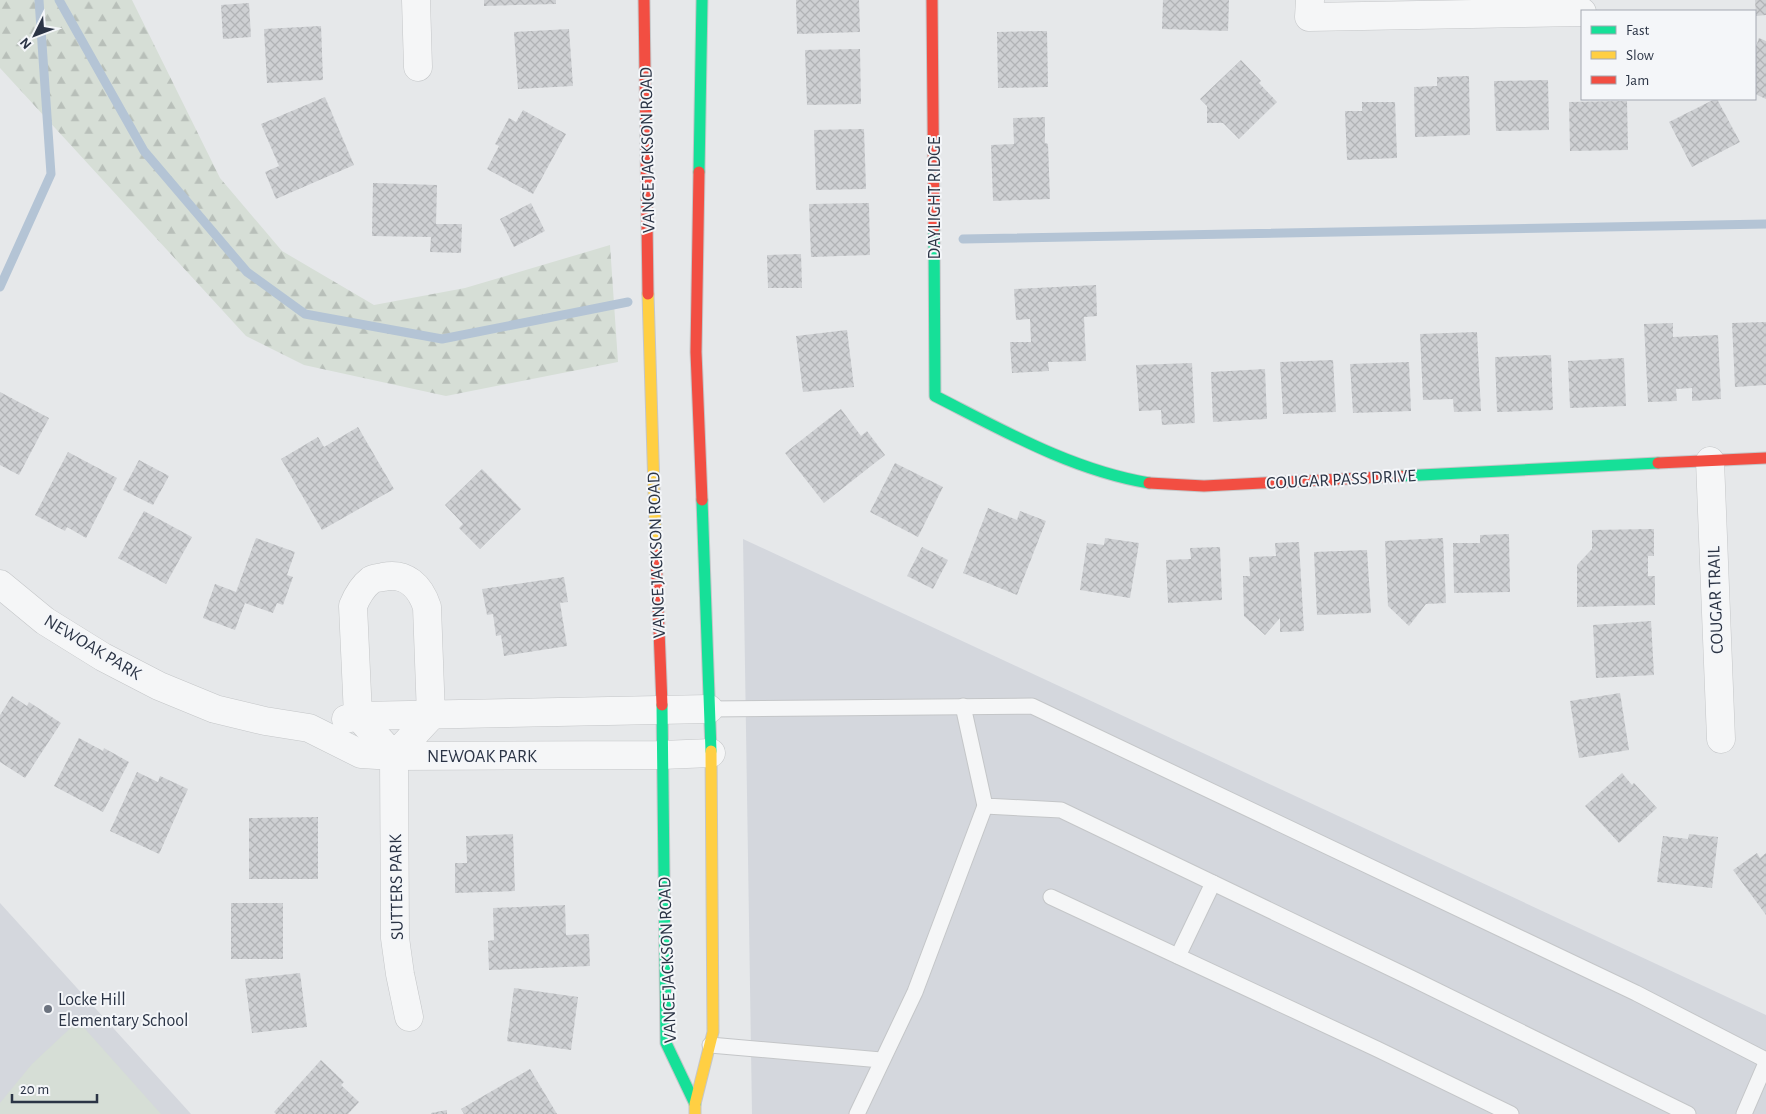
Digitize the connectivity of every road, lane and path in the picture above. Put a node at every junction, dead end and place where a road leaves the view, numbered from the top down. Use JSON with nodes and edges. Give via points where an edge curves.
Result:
{"nodes":[{"id":1,"x":416,"y":0,"type":"edge"},
{"id":2,"x":644,"y":0,"type":"edge"},
{"id":3,"x":702,"y":0,"type":"edge"},
{"id":4,"x":932,"y":0,"type":"edge"},
{"id":5,"x":1310,"y":8,"type":"edge"},
{"id":6,"x":1581,"y":12,"type":"edge"},
{"id":7,"x":418,"y":67,"type":"dead end"},
{"id":8,"x":935,"y":396,"type":"joint"},
{"id":9,"x":1766,"y":458,"type":"edge"},
{"id":10,"x":1710,"y":461,"type":"junction"},
{"id":11,"x":0,"y":584,"type":"edge"},
{"id":12,"x":963,"y":706,"type":"junction"},
{"id":13,"x":709,"y":709,"type":"junction"},
{"id":14,"x":662,"y":710,"type":"junction"},
{"id":15,"x":358,"y":716,"type":"junction"},
{"id":16,"x":431,"y":716,"type":"junction"},
{"id":17,"x":309,"y":728,"type":"junction"},
{"id":18,"x":1721,"y":739,"type":"dead end"},
{"id":19,"x":711,"y":753,"type":"junction"},
{"id":20,"x":662,"y":755,"type":"junction"},
{"id":21,"x":394,"y":756,"type":"junction"},
{"id":22,"x":984,"y":806,"type":"junction"},
{"id":23,"x":1213,"y":883,"type":"junction"},
{"id":24,"x":1051,"y":897,"type":"dead end"},
{"id":25,"x":1178,"y":956,"type":"junction"},
{"id":26,"x":409,"y":1017,"type":"dead end"},
{"id":27,"x":710,"y":1045,"type":"junction"},
{"id":28,"x":882,"y":1060,"type":"junction"},
{"id":29,"x":1766,"y":1062,"type":"edge"},
{"id":30,"x":695,"y":1109,"type":"edge"},
{"id":31,"x":857,"y":1114,"type":"edge"},
{"id":32,"x":1511,"y":1114,"type":"edge"},
{"id":33,"x":1688,"y":1114,"type":"edge"},
{"id":34,"x":1744,"y":1114,"type":"edge"}],
"edges":[{"from":1,"to":7,"type":"street"},
{"from":2,"to":14,"type":"main road","name":"VANCE JACKSON ROAD","via":[[649,353]]},
{"from":3,"to":13,"type":"main road","name":"VANCE JACKSON ROAD","via":[[696,352]]},
{"from":4,"to":8,"type":"main road","name":"DAYLIGHT RIDGE"},
{"from":5,"to":6,"type":"street"},
{"from":8,"to":10,"type":"main road","name":"COUGAR PASS DRIVE","via":[[1081,466],[1158,485]]},
{"from":9,"to":10,"type":"main road","name":"COUGAR PASS DRIVE"},
{"from":10,"to":18,"type":"street","name":"COUGAR TRAIL"},
{"from":11,"to":17,"type":"street","name":"NEWOAK PARK","via":[[45,621],[103,658],[159,686],[215,710]]},
{"from":12,"to":13,"type":"lane"},
{"from":12,"to":22,"type":"lane"},
{"from":12,"to":29,"type":"lane","via":[[1032,706],[1636,993]]},
{"from":13,"to":14,"type":"street","name":"NEWOAK PARK"},
{"from":13,"to":19,"type":"main road","name":"VANCE JACKSON ROAD"},
{"from":14,"to":16,"type":"street","name":"NEWOAK PARK"},
{"from":14,"to":20,"type":"main road","name":"VANCE JACKSON ROAD"},
{"from":15,"to":16,"type":"street","name":"NEWOAK PARK"},
{"from":15,"to":16,"type":"street","via":[[353,606],[359,592],[373,579],[393,575],[411,582],[422,594],[426,607]]},
{"from":15,"to":17,"type":"street","name":"NEWOAK PARK"},
{"from":15,"to":21,"type":"street"},
{"from":16,"to":21,"type":"street"},
{"from":17,"to":21,"type":"street","name":"NEWOAK PARK","via":[[361,754]]},
{"from":19,"to":20,"type":"street","name":"NEWOAK PARK"},
{"from":19,"to":27,"type":"main road","name":"VANCE JACKSON ROAD","via":[[713,1032]]},
{"from":20,"to":21,"type":"street","name":"NEWOAK PARK"},
{"from":20,"to":30,"type":"main road","name":"VANCE JACKSON ROAD","via":[[666,1042]]},
{"from":21,"to":26,"type":"street","name":"SUTTERS PARK","via":[[395,938]]},
{"from":22,"to":23,"type":"lane","via":[[1060,810]]},
{"from":22,"to":28,"type":"lane","via":[[916,992]]},
{"from":23,"to":25,"type":"lane"},
{"from":23,"to":33,"type":"lane"},
{"from":24,"to":25,"type":"lane"},
{"from":25,"to":32,"type":"lane"},
{"from":27,"to":28,"type":"lane"},
{"from":27,"to":30,"type":"main road","name":"VANCE JACKSON ROAD"},
{"from":28,"to":31,"type":"lane"},
{"from":29,"to":34,"type":"lane"}]}
